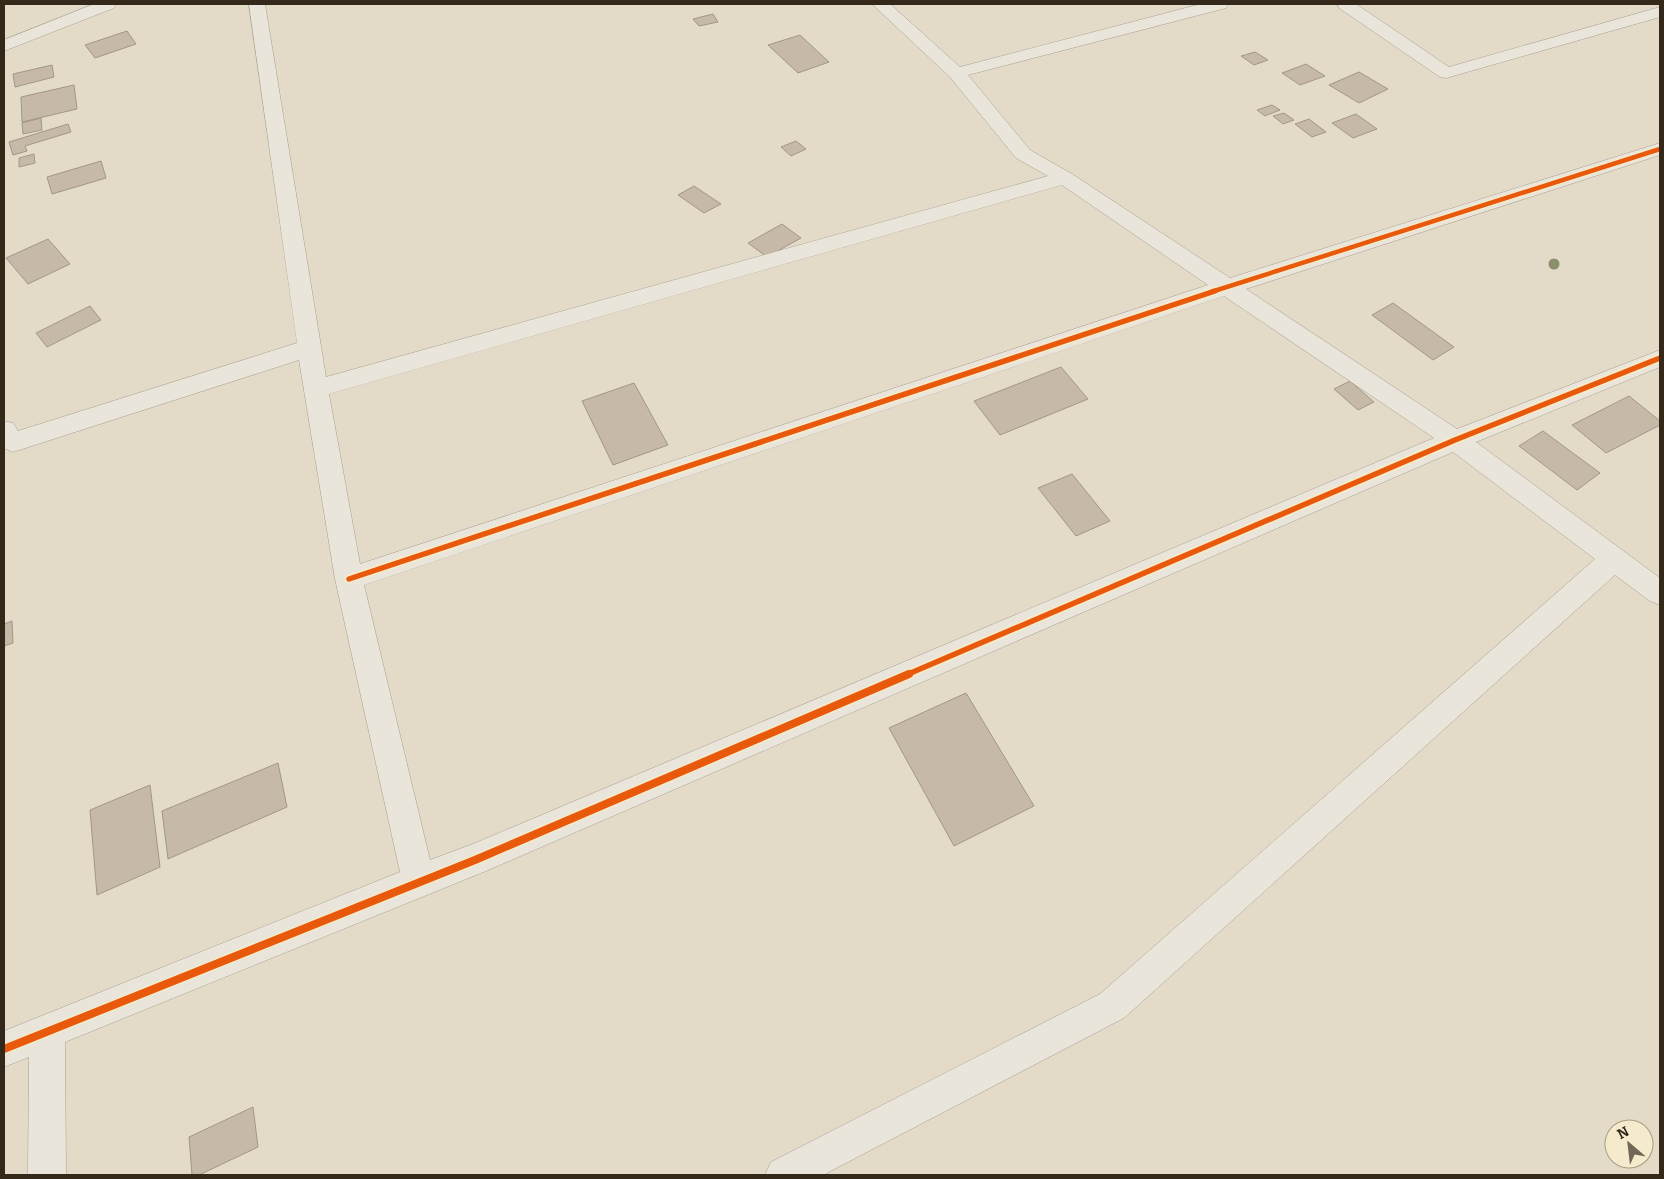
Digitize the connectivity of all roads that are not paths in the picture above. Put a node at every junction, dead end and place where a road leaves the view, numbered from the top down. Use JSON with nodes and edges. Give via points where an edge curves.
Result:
{"nodes":[{"id":1,"x":108,"y":4,"type":"edge"},
{"id":2,"x":258,"y":4,"type":"edge"},
{"id":3,"x":880,"y":4,"type":"edge"},
{"id":4,"x":1220,"y":4,"type":"edge"},
{"id":5,"x":1345,"y":4,"type":"edge"},
{"id":6,"x":1660,"y":12,"type":"edge"},
{"id":7,"x":4,"y":46,"type":"edge"},
{"id":8,"x":956,"y":73,"type":"junction"},
{"id":9,"x":1660,"y":149,"type":"edge"},
{"id":10,"x":1065,"y":178,"type":"junction"},
{"id":11,"x":1226,"y":287,"type":"junction"},
{"id":12,"x":309,"y":348,"type":"junction"},
{"id":13,"x":1660,"y":358,"type":"edge"},
{"id":14,"x":316,"y":389,"type":"junction"},
{"id":15,"x":4,"y":430,"type":"edge"},
{"id":16,"x":1454,"y":440,"type":"junction"},
{"id":17,"x":1615,"y":558,"type":"junction"},
{"id":18,"x":350,"y":579,"type":"junction"},
{"id":19,"x":1660,"y":593,"type":"edge"},
{"id":20,"x":418,"y":881,"type":"junction"},
{"id":21,"x":47,"y":1032,"type":"junction"},
{"id":22,"x":4,"y":1048,"type":"edge"},
{"id":23,"x":47,"y":1175,"type":"edge"},
{"id":24,"x":784,"y":1175,"type":"edge"}],
"edges":[{"from":1,"to":7,"type":"street"},
{"from":2,"to":12,"type":"street"},
{"from":3,"to":8,"type":"street"},
{"from":4,"to":8,"type":"street"},
{"from":5,"to":6,"type":"street","via":[[1446,74]]},
{"from":8,"to":10,"type":"street","via":[[1024,154]]},
{"from":9,"to":11,"type":"street"},
{"from":10,"to":11,"type":"street"},
{"from":10,"to":14,"type":"street"},
{"from":11,"to":16,"type":"street"},
{"from":11,"to":18,"type":"street"},
{"from":12,"to":14,"type":"street"},
{"from":12,"to":15,"type":"street","via":[[13,442]]},
{"from":13,"to":16,"type":"street"},
{"from":14,"to":18,"type":"street"},
{"from":16,"to":17,"type":"street"},
{"from":16,"to":20,"type":"street","via":[[476,860]]},
{"from":17,"to":19,"type":"street"},
{"from":17,"to":24,"type":"street","via":[[1112,1006]]},
{"from":18,"to":20,"type":"street"},
{"from":20,"to":21,"type":"street"},
{"from":21,"to":22,"type":"street"},
{"from":21,"to":23,"type":"street"}]}
